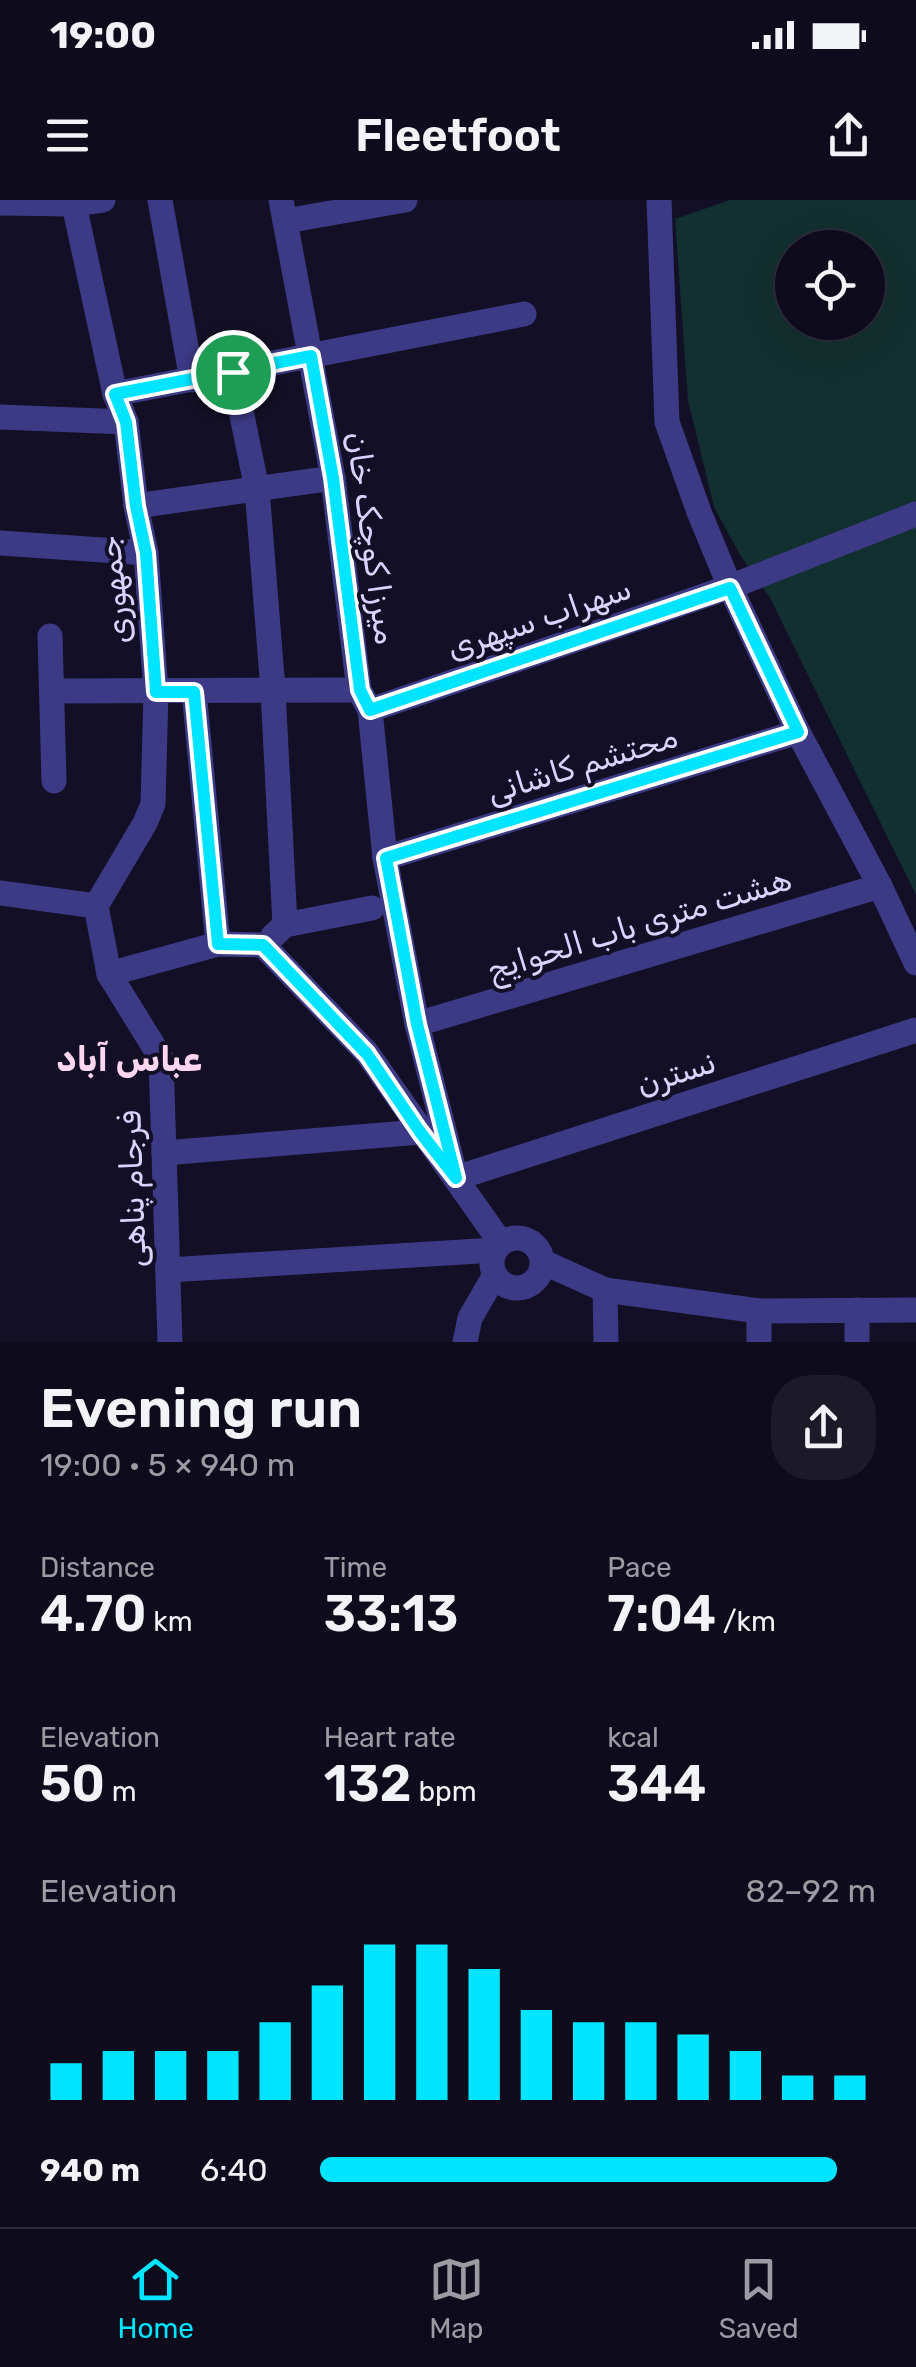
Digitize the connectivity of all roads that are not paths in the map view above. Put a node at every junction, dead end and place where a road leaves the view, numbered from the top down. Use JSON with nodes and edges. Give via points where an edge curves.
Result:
{"nodes":[{"id":1,"x":103,"y":200,"type":"edge"},
{"id":2,"x":160,"y":200,"type":"edge"},
{"id":3,"x":405,"y":200,"type":"edge"},
{"id":4,"x":659,"y":200,"type":"edge"},
{"id":5,"x":74,"y":202,"type":"edge"},
{"id":6,"x":0,"y":203,"type":"edge"},
{"id":7,"x":284,"y":210,"type":"edge"},
{"id":8,"x":524,"y":314,"type":"dead end"},
{"id":9,"x":311,"y":356,"type":"junction"},
{"id":10,"x":233,"y":372,"type":"junction"},
{"id":11,"x":192,"y":380,"type":"junction"},
{"id":12,"x":115,"y":394,"type":"junction"},
{"id":13,"x":0,"y":417,"type":"edge"},
{"id":14,"x":126,"y":422,"type":"junction"},
{"id":15,"x":333,"y":478,"type":"junction"},
{"id":16,"x":257,"y":489,"type":"junction"},
{"id":17,"x":136,"y":506,"type":"junction"},
{"id":18,"x":916,"y":514,"type":"edge"},
{"id":19,"x":0,"y":542,"type":"edge"},
{"id":20,"x":146,"y":553,"type":"junction"},
{"id":21,"x":730,"y":588,"type":"junction"},
{"id":22,"x":50,"y":636,"type":"dead end"},
{"id":23,"x":274,"y":690,"type":"junction"},
{"id":24,"x":52,"y":692,"type":"junction"},
{"id":25,"x":156,"y":692,"type":"junction"},
{"id":26,"x":194,"y":692,"type":"junction"},
{"id":27,"x":365,"y":700,"type":"junction"},
{"id":28,"x":798,"y":732,"type":"junction"},
{"id":29,"x":54,"y":781,"type":"dead end"},
{"id":30,"x":386,"y":858,"type":"junction"},
{"id":31,"x":880,"y":886,"type":"junction"},
{"id":32,"x":0,"y":893,"type":"edge"},
{"id":33,"x":96,"y":906,"type":"junction"},
{"id":34,"x":372,"y":908,"type":"dead end"},
{"id":35,"x":285,"y":925,"type":"junction"},
{"id":36,"x":218,"y":944,"type":"junction"},
{"id":37,"x":263,"y":945,"type":"junction"},
{"id":38,"x":916,"y":962,"type":"edge"},
{"id":39,"x":109,"y":974,"type":"junction"},
{"id":40,"x":417,"y":1024,"type":"junction"},
{"id":41,"x":916,"y":1030,"type":"edge"},
{"id":42,"x":420,"y":1132,"type":"junction"},
{"id":43,"x":164,"y":1152,"type":"junction"},
{"id":44,"x":456,"y":1178,"type":"junction"},
{"id":45,"x":497,"y":1256,"type":"junction"},
{"id":46,"x":543,"y":1262,"type":"junction"},
{"id":47,"x":168,"y":1270,"type":"junction"},
{"id":48,"x":605,"y":1290,"type":"junction"},
{"id":49,"x":858,"y":1310,"type":"junction"},
{"id":50,"x":916,"y":1310,"type":"edge"},
{"id":51,"x":759,"y":1311,"type":"junction"},
{"id":52,"x":170,"y":1342,"type":"edge"},
{"id":53,"x":465,"y":1342,"type":"edge"},
{"id":54,"x":606,"y":1342,"type":"edge"},
{"id":55,"x":759,"y":1342,"type":"edge"},
{"id":56,"x":857,"y":1342,"type":"edge"}],
"edges":[{"from":1,"to":5,"type":"street"},
{"from":2,"to":11,"type":"street"},
{"from":3,"to":7,"type":"street"},
{"from":4,"to":21,"type":"street","via":[[667,422]]},
{"from":5,"to":6,"type":"street"},
{"from":5,"to":12,"type":"street","name":"جمهوری"},
{"from":7,"to":9,"type":"street","name":"میرزا کوچک خان"},
{"from":8,"to":9,"type":"street"},
{"from":9,"to":10,"type":"street"},
{"from":9,"to":15,"type":"street","name":"میرزا کوچک خان"},
{"from":10,"to":11,"type":"street"},
{"from":10,"to":16,"type":"street"},
{"from":11,"to":12,"type":"street"},
{"from":12,"to":14,"type":"street","name":"جمهوری"},
{"from":13,"to":14,"type":"street"},
{"from":14,"to":17,"type":"street","name":"جمهوری"},
{"from":15,"to":16,"type":"street"},
{"from":15,"to":27,"type":"street","name":"میرزا کوچک خان"},
{"from":16,"to":17,"type":"street"},
{"from":16,"to":23,"type":"street"},
{"from":17,"to":20,"type":"street","name":"جمهوری"},
{"from":18,"to":21,"type":"street","name":"سهراب سپهری"},
{"from":19,"to":20,"type":"street"},
{"from":20,"to":25,"type":"street","name":"جمهوری"},
{"from":21,"to":27,"type":"street","name":"سهراب سپهری"},
{"from":21,"to":28,"type":"street"},
{"from":22,"to":24,"type":"street"},
{"from":23,"to":26,"type":"street","name":"سهراب سپهری"},
{"from":23,"to":27,"type":"street","name":"سهراب سپهری"},
{"from":23,"to":35,"type":"street"},
{"from":24,"to":25,"type":"street","name":"سهراب سپهری"},
{"from":24,"to":29,"type":"street"},
{"from":25,"to":26,"type":"street","name":"سهراب سپهری"},
{"from":25,"to":33,"type":"street","name":"جمهوری","via":[[153,804]]},
{"from":26,"to":36,"type":"street"},
{"from":27,"to":30,"type":"street","name":"میرزا کوچک خان"},
{"from":28,"to":30,"type":"street","name":"محتشم کاشانی"},
{"from":28,"to":31,"type":"street"},
{"from":30,"to":40,"type":"street","name":"میرزا کوچک خان"},
{"from":31,"to":38,"type":"street"},
{"from":31,"to":40,"type":"street","name":"هشت متری باب الحوایج"},
{"from":32,"to":33,"type":"street"},
{"from":33,"to":39,"type":"street","name":"فرجام پناهی"},
{"from":34,"to":35,"type":"street"},
{"from":35,"to":37,"type":"street"},
{"from":36,"to":37,"type":"street"},
{"from":36,"to":39,"type":"street"},
{"from":37,"to":42,"type":"street","via":[[367,1054]]},
{"from":39,"to":43,"type":"street","name":"فرجام پناهی","via":[[161,1058]]},
{"from":40,"to":44,"type":"street","name":"میرزا کوچک خان"},
{"from":41,"to":44,"type":"street","name":"نسترن"},
{"from":42,"to":43,"type":"street"},
{"from":42,"to":44,"type":"street"},
{"from":43,"to":47,"type":"street","name":"فرجام پناهی"},
{"from":44,"to":45,"type":"street"},
{"from":45,"to":46,"type":"street","via":[[516,1238],[532,1242]]},
{"from":45,"to":46,"type":"street","via":[[508,1287],[526,1287],[539,1277]]},
{"from":45,"to":47,"type":"street"},
{"from":45,"to":53,"type":"street"},
{"from":46,"to":48,"type":"street"},
{"from":47,"to":52,"type":"street","name":"فرجام پناهی"},
{"from":48,"to":51,"type":"street"},
{"from":48,"to":54,"type":"street"},
{"from":49,"to":50,"type":"street"},
{"from":49,"to":51,"type":"street"},
{"from":49,"to":56,"type":"street"},
{"from":51,"to":55,"type":"street"}]}
